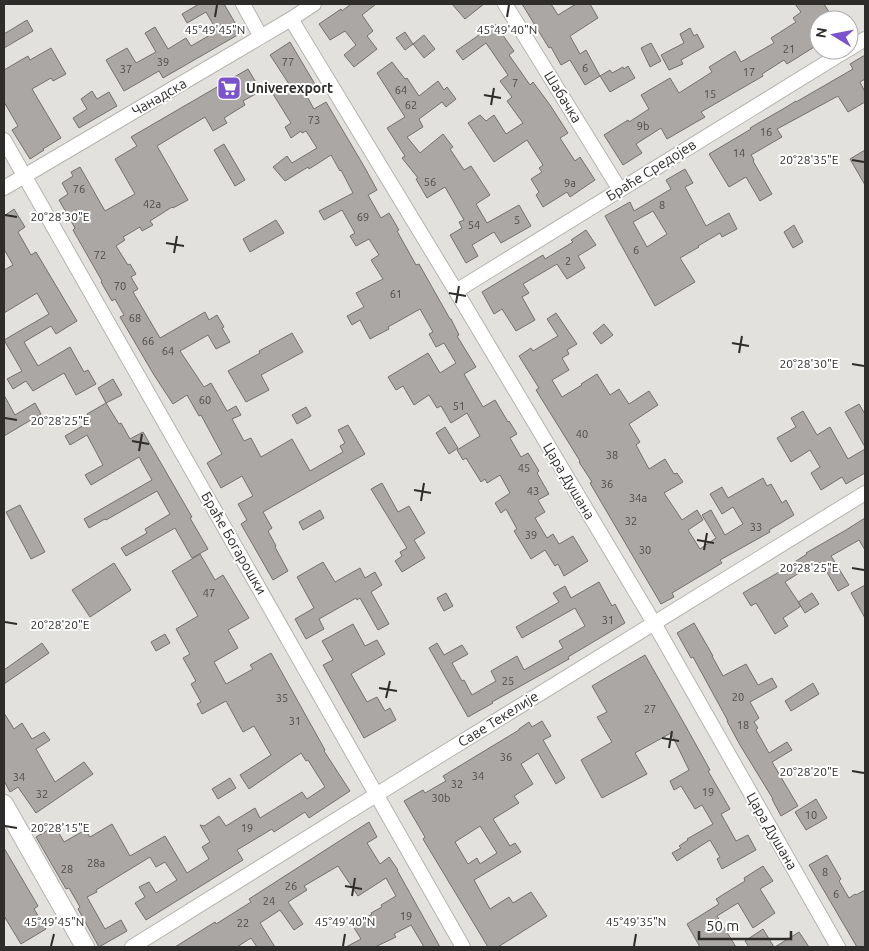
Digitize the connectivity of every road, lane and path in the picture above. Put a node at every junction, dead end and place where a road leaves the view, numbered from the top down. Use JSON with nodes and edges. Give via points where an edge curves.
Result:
{"nodes":[{"id":1,"x":243,"y":4,"type":"edge"},
{"id":2,"x":314,"y":4,"type":"edge"},
{"id":3,"x":505,"y":4,"type":"edge"},
{"id":4,"x":291,"y":19,"type":"junction"},
{"id":5,"x":261,"y":36,"type":"junction"},
{"id":6,"x":830,"y":60,"type":"edge"},
{"id":7,"x":4,"y":140,"type":"edge"},
{"id":8,"x":25,"y":176,"type":"junction"},
{"id":9,"x":4,"y":188,"type":"edge"},
{"id":10,"x":620,"y":190,"type":"junction"},
{"id":11,"x":456,"y":291,"type":"junction"},
{"id":12,"x":865,"y":494,"type":"edge"},
{"id":13,"x":654,"y":623,"type":"junction"},
{"id":14,"x":377,"y":794,"type":"junction"},
{"id":15,"x":4,"y":804,"type":"edge"},
{"id":16,"x":85,"y":947,"type":"edge"},
{"id":17,"x":132,"y":947,"type":"edge"},
{"id":18,"x":463,"y":947,"type":"edge"},
{"id":19,"x":838,"y":947,"type":"edge"}],
"edges":[{"from":1,"to":5,"type":"street"},
{"from":2,"to":4,"type":"street","name":"Чанадска"},
{"from":3,"to":10,"type":"street","name":"Шабачка"},
{"from":4,"to":5,"type":"street","name":"Чанадска"},
{"from":4,"to":11,"type":"street","name":"Цара Душана"},
{"from":5,"to":8,"type":"street","name":"Чанадска"},
{"from":6,"to":10,"type":"street","name":"Браће Средојев"},
{"from":7,"to":8,"type":"street","name":"Браће Богарошки"},
{"from":8,"to":9,"type":"street","name":"Чанадска"},
{"from":8,"to":14,"type":"street","name":"Браће Богарошки"},
{"from":10,"to":11,"type":"street","name":"Браће Средојев"},
{"from":11,"to":13,"type":"street","name":"Цара Душана"},
{"from":12,"to":13,"type":"street","name":"Саве Текелије"},
{"from":13,"to":14,"type":"street","name":"Саве Текелије"},
{"from":13,"to":19,"type":"street","name":"Цара Душана"},
{"from":14,"to":17,"type":"street","name":"Саве Текелије"},
{"from":14,"to":18,"type":"street","name":"Браће Богарошки"},
{"from":15,"to":16,"type":"main road"}]}
